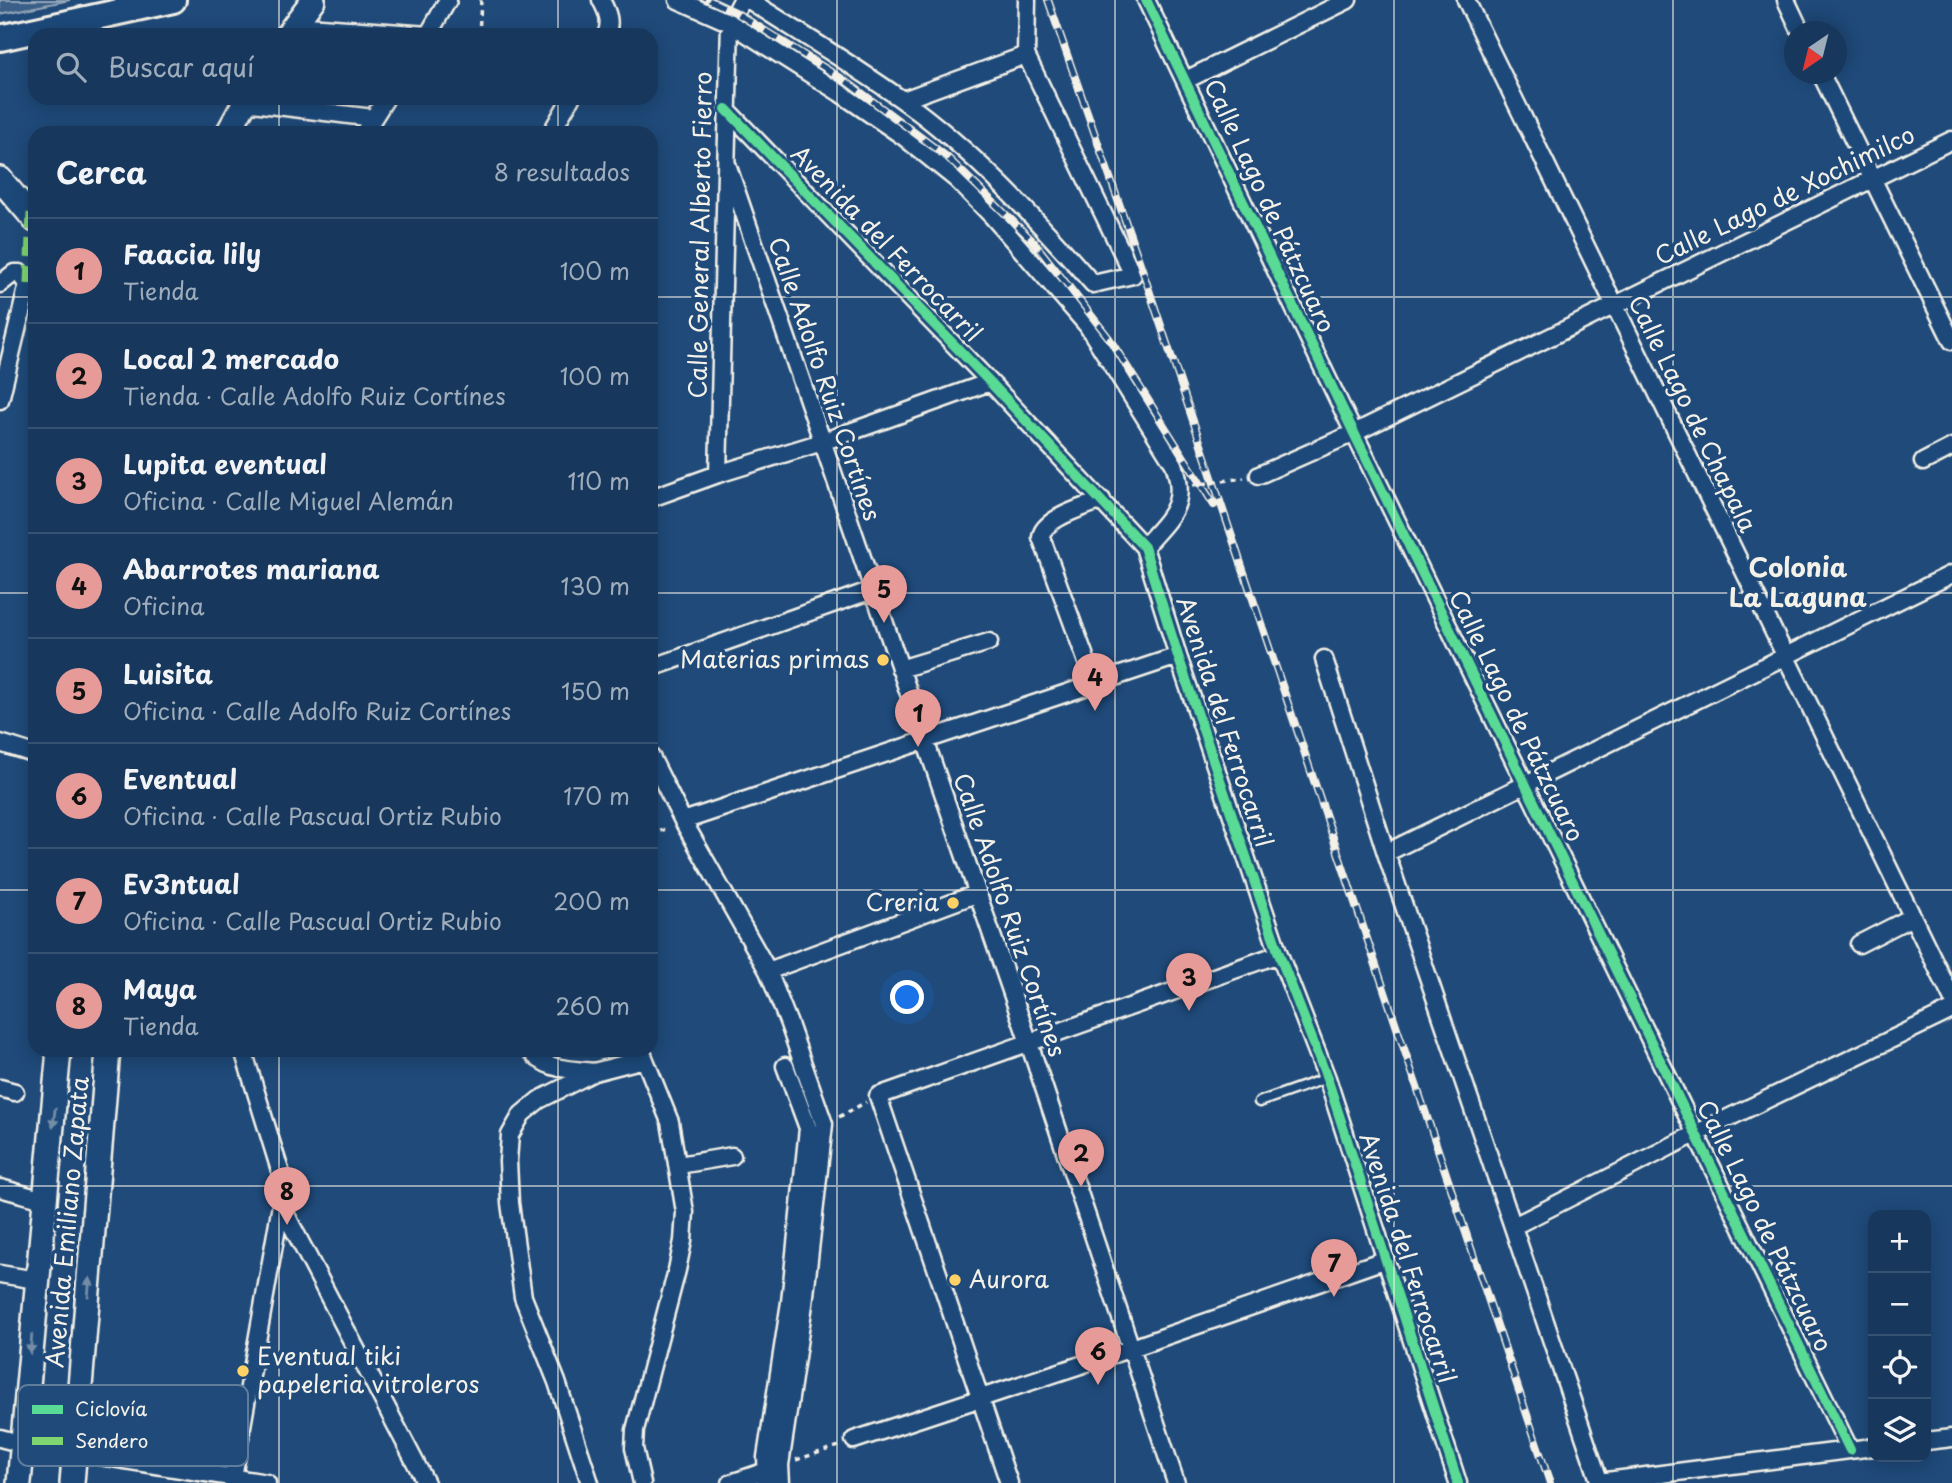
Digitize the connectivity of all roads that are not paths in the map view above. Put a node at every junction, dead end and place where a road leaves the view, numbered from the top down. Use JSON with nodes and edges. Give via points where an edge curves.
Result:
{"nodes":[{"id":1,"x":173,"y":0,"type":"edge"},
{"id":2,"x":313,"y":0,"type":"edge"},
{"id":3,"x":448,"y":0,"type":"edge"},
{"id":4,"x":601,"y":0,"type":"edge"},
{"id":5,"x":678,"y":0,"type":"edge"},
{"id":6,"x":742,"y":0,"type":"edge"},
{"id":7,"x":749,"y":0,"type":"edge"},
{"id":8,"x":1027,"y":0,"type":"edge"},
{"id":9,"x":1146,"y":0,"type":"edge"},
{"id":10,"x":1348,"y":0,"type":"edge"},
{"id":11,"x":1466,"y":0,"type":"edge"},
{"id":12,"x":1786,"y":0,"type":"edge"},
{"id":13,"x":1796,"y":21,"type":"edge"},
{"id":14,"x":730,"y":23,"type":"junction"},
{"id":15,"x":46,"y":28,"type":"edge"},
{"id":16,"x":292,"y":28,"type":"edge"},
{"id":17,"x":432,"y":28,"type":"edge"},
{"id":18,"x":610,"y":28,"type":"edge"},
{"id":19,"x":28,"y":32,"type":"edge"},
{"id":20,"x":0,"y":38,"type":"edge"},
{"id":21,"x":1026,"y":55,"type":"junction"},
{"id":22,"x":1186,"y":80,"type":"junction"},
{"id":23,"x":1826,"y":84,"type":"edge"},
{"id":24,"x":902,"y":100,"type":"junction"},
{"id":25,"x":242,"y":105,"type":"edge"},
{"id":26,"x":281,"y":105,"type":"edge"},
{"id":27,"x":381,"y":105,"type":"edge"},
{"id":28,"x":567,"y":105,"type":"edge"},
{"id":29,"x":726,"y":109,"type":"junction"},
{"id":30,"x":373,"y":118,"type":"junction"},
{"id":31,"x":232,"y":126,"type":"edge"},
{"id":32,"x":368,"y":126,"type":"edge"},
{"id":33,"x":555,"y":126,"type":"edge"},
{"id":34,"x":1952,"y":140,"type":"edge"},
{"id":35,"x":727,"y":164,"type":"junction"},
{"id":36,"x":1872,"y":178,"type":"junction"},
{"id":37,"x":0,"y":179,"type":"edge"},
{"id":38,"x":28,"y":212,"type":"edge"},
{"id":39,"x":0,"y":284,"type":"edge"},
{"id":40,"x":1613,"y":305,"type":"junction"},
{"id":41,"x":1952,"y":341,"type":"edge"},
{"id":42,"x":990,"y":382,"type":"junction"},
{"id":43,"x":0,"y":400,"type":"edge"},
{"id":44,"x":1354,"y":433,"type":"junction"},
{"id":45,"x":822,"y":442,"type":"junction"},
{"id":46,"x":1952,"y":447,"type":"edge"},
{"id":47,"x":1923,"y":462,"type":"dead end"},
{"id":48,"x":718,"y":474,"type":"junction"},
{"id":49,"x":1259,"y":475,"type":"road end"},
{"id":50,"x":658,"y":495,"type":"edge"},
{"id":51,"x":1101,"y":500,"type":"junction"},
{"id":52,"x":1144,"y":547,"type":"junction"},
{"id":53,"x":1952,"y":574,"type":"edge"},
{"id":54,"x":872,"y":590,"type":"junction"},
{"id":55,"x":989,"y":642,"type":"dead end"},
{"id":56,"x":1178,"y":656,"type":"junction"},
{"id":57,"x":1785,"y":657,"type":"junction"},
{"id":58,"x":1324,"y":659,"type":"dead end"},
{"id":59,"x":658,"y":666,"type":"edge"},
{"id":60,"x":901,"y":669,"type":"junction"},
{"id":61,"x":1095,"y":684,"type":"junction"},
{"id":62,"x":926,"y":742,"type":"junction"},
{"id":63,"x":0,"y":743,"type":"edge"},
{"id":64,"x":28,"y":752,"type":"edge"},
{"id":65,"x":658,"y":771,"type":"edge"},
{"id":66,"x":1527,"y":783,"type":"junction"},
{"id":67,"x":683,"y":821,"type":"junction"},
{"id":68,"x":1386,"y":853,"type":"junction"},
{"id":69,"x":976,"y":894,"type":"junction"},
{"id":70,"x":1912,"y":917,"type":"junction"},
{"id":71,"x":1859,"y":944,"type":"dead end"},
{"id":72,"x":1279,"y":954,"type":"junction"},
{"id":73,"x":768,"y":971,"type":"junction"},
{"id":74,"x":1952,"y":998,"type":"edge"},
{"id":75,"x":1952,"y":1010,"type":"edge"},
{"id":76,"x":1029,"y":1043,"type":"junction"},
{"id":77,"x":58,"y":1057,"type":"edge"},
{"id":78,"x":107,"y":1057,"type":"edge"},
{"id":79,"x":245,"y":1057,"type":"edge"},
{"id":80,"x":537,"y":1057,"type":"edge"},
{"id":81,"x":635,"y":1057,"type":"edge"},
{"id":82,"x":644,"y":1057,"type":"edge"},
{"id":83,"x":785,"y":1066,"type":"dead end"},
{"id":84,"x":594,"y":1072,"type":"junction"},
{"id":85,"x":1327,"y":1078,"type":"junction"},
{"id":86,"x":1259,"y":1102,"type":"dead end"},
{"id":87,"x":1695,"y":1134,"type":"junction"},
{"id":88,"x":733,"y":1156,"type":"dead end"},
{"id":89,"x":679,"y":1165,"type":"junction"},
{"id":90,"x":0,"y":1188,"type":"edge"},
{"id":91,"x":44,"y":1200,"type":"junction"},
{"id":92,"x":281,"y":1205,"type":"junction"},
{"id":93,"x":1514,"y":1226,"type":"junction"},
{"id":94,"x":1384,"y":1260,"type":"junction"},
{"id":95,"x":0,"y":1274,"type":"edge"},
{"id":96,"x":36,"y":1280,"type":"junction"},
{"id":97,"x":1129,"y":1349,"type":"junction"},
{"id":98,"x":28,"y":1385,"type":"edge"},
{"id":99,"x":80,"y":1385,"type":"edge"},
{"id":100,"x":248,"y":1394,"type":"edge"},
{"id":101,"x":981,"y":1399,"type":"junction"},
{"id":102,"x":558,"y":1411,"type":"dead end"},
{"id":103,"x":0,"y":1438,"type":"edge"},
{"id":104,"x":1952,"y":1438,"type":"edge"},
{"id":105,"x":854,"y":1440,"type":"road end"},
{"id":106,"x":1931,"y":1440,"type":"edge"},
{"id":107,"x":18,"y":1443,"type":"edge"},
{"id":108,"x":1868,"y":1448,"type":"edge"},
{"id":109,"x":1850,"y":1450,"type":"junction"},
{"id":110,"x":154,"y":1466,"type":"edge"},
{"id":111,"x":771,"y":1473,"type":"edge"},
{"id":112,"x":233,"y":1480,"type":"edge"},
{"id":113,"x":1600,"y":1482,"type":"edge"},
{"id":114,"x":268,"y":1483,"type":"edge"},
{"id":115,"x":426,"y":1483,"type":"edge"},
{"id":116,"x":584,"y":1483,"type":"edge"},
{"id":117,"x":590,"y":1483,"type":"edge"},
{"id":118,"x":642,"y":1483,"type":"edge"},
{"id":119,"x":731,"y":1483,"type":"edge"},
{"id":120,"x":780,"y":1483,"type":"edge"},
{"id":121,"x":1009,"y":1483,"type":"edge"},
{"id":122,"x":1176,"y":1483,"type":"edge"},
{"id":123,"x":1458,"y":1483,"type":"edge"}],
"edges":[{"from":1,"to":15,"type":"main road"},
{"from":2,"to":16,"type":"main road"},
{"from":3,"to":17,"type":"street"},
{"from":4,"to":18,"type":"street"},
{"from":5,"to":14,"type":"street"},
{"from":6,"to":14,"type":"street","name":"Calle General Alberto Fierro"},
{"from":7,"to":24,"type":"street"},
{"from":8,"to":21,"type":"street"},
{"from":9,"to":22,"type":"street","name":"Calle Lago de Pátzcuaro"},
{"from":10,"to":22,"type":"street"},
{"from":11,"to":40,"type":"street","name":"Calle Lago de Chapala"},
{"from":12,"to":13,"type":"street"},
{"from":14,"to":29,"type":"street","name":"Calle General Alberto Fierro"},
{"from":14,"to":52,"type":"street","via":[[904,137],[956,179],[1087,325],[1174,464],[1180,487],[1176,506]]},
{"from":19,"to":20,"type":"main road"},
{"from":21,"to":24,"type":"street"},
{"from":21,"to":24,"type":"street","via":[[1133,275],[1093,284],[986,169]]},
{"from":22,"to":44,"type":"street","name":"Calle Lago de Pátzcuaro"},
{"from":23,"to":36,"type":"street"},
{"from":25,"to":31,"type":"main road"},
{"from":26,"to":30,"type":"street"},
{"from":27,"to":30,"type":"street"},
{"from":28,"to":33,"type":"street"},
{"from":29,"to":35,"type":"street","name":"Calle General Alberto Fierro"},
{"from":29,"to":42,"type":"street","name":"Avenida del Ferrocarril"},
{"from":30,"to":32,"type":"street"},
{"from":34,"to":36,"type":"street","name":"Calle Lago de Xochimilco"},
{"from":35,"to":45,"type":"street","name":"Calle Adolfo Ruiz Cortínes"},
{"from":35,"to":48,"type":"street","name":"Calle General Alberto Fierro"},
{"from":36,"to":40,"type":"street","name":"Calle Lago de Xochimilco"},
{"from":36,"to":41,"type":"street"},
{"from":37,"to":38,"type":"main road"},
{"from":39,"to":43,"type":"street","via":[[14,272],[28,284]]},
{"from":40,"to":44,"type":"street","name":"Calle Lago de Xochimilco"},
{"from":40,"to":57,"type":"street","name":"Calle Lago de Chapala"},
{"from":42,"to":45,"type":"street"},
{"from":42,"to":51,"type":"street","name":"Avenida del Ferrocarril"},
{"from":44,"to":49,"type":"street","name":"Calle Lago de Xochimilco"},
{"from":44,"to":66,"type":"street","name":"Calle Lago de Pátzcuaro"},
{"from":45,"to":48,"type":"street"},
{"from":45,"to":54,"type":"street","name":"Calle Adolfo Ruiz Cortínes"},
{"from":46,"to":47,"type":"street"},
{"from":48,"to":50,"type":"street"},
{"from":51,"to":52,"type":"street","name":"Avenida del Ferrocarril"},
{"from":51,"to":61,"type":"street","via":[[1048,523],[1041,532]]},
{"from":52,"to":56,"type":"street","name":"Avenida del Ferrocarril"},
{"from":53,"to":57,"type":"street"},
{"from":54,"to":59,"type":"street"},
{"from":54,"to":60,"type":"street","name":"Calle Adolfo Ruiz Cortínes"},
{"from":55,"to":60,"type":"street"},
{"from":56,"to":61,"type":"street"},
{"from":56,"to":72,"type":"street","name":"Avenida del Ferrocarril"},
{"from":57,"to":66,"type":"street"},
{"from":57,"to":70,"type":"street","name":"Calle Lago de Chapala"},
{"from":58,"to":68,"type":"street"},
{"from":60,"to":62,"type":"street","name":"Calle Adolfo Ruiz Cortínes"},
{"from":61,"to":62,"type":"street"},
{"from":62,"to":67,"type":"street"},
{"from":62,"to":69,"type":"street","name":"Calle Adolfo Ruiz Cortínes"},
{"from":63,"to":64,"type":"street"},
{"from":65,"to":67,"type":"street"},
{"from":66,"to":68,"type":"street"},
{"from":66,"to":87,"type":"street","name":"Calle Lago de Pátzcuaro"},
{"from":67,"to":73,"type":"street"},
{"from":68,"to":93,"type":"street"},
{"from":69,"to":73,"type":"street"},
{"from":69,"to":76,"type":"street","name":"Calle Adolfo Ruiz Cortínes"},
{"from":70,"to":71,"type":"street"},
{"from":70,"to":74,"type":"street","name":"Calle Lago de Chapala"},
{"from":72,"to":76,"type":"street"},
{"from":72,"to":85,"type":"street","name":"Avenida del Ferrocarril"},
{"from":73,"to":111,"type":"street","via":[[824,1124],[804,1304]]},
{"from":75,"to":87,"type":"street"},
{"from":76,"to":97,"type":"street","name":"Calle Adolfo Ruiz Cortínes"},
{"from":76,"to":101,"type":"street","via":[[878,1096]]},
{"from":77,"to":91,"type":"main road","name":"Avenida Emiliano Zapata","one_way":true},
{"from":99,"to":78,"type":"main road","name":"Avenida Emiliano Zapata","one_way":true},
{"from":79,"to":92,"type":"street","via":[[282,1177]]},
{"from":80,"to":84,"type":"street","via":[[543,1063]]},
{"from":81,"to":84,"type":"street"},
{"from":82,"to":89,"type":"street","via":[[670,1122]]},
{"from":83,"to":111,"type":"street","via":[[808,1128]]},
{"from":84,"to":117,"type":"street","via":[[522,1114],[510,1135],[508,1161],[523,1297]]},
{"from":85,"to":86,"type":"lane"},
{"from":85,"to":94,"type":"street","name":"Avenida del Ferrocarril"},
{"from":87,"to":93,"type":"street"},
{"from":87,"to":109,"type":"street","name":"Calle Lago de Pátzcuaro"},
{"from":88,"to":89,"type":"street"},
{"from":89,"to":118,"type":"street","via":[[685,1212],[683,1241],[635,1430]]},
{"from":90,"to":91,"type":"street"},
{"from":91,"to":96,"type":"main road","name":"Avenida Emiliano Zapata"},
{"from":92,"to":100,"type":"street"},
{"from":92,"to":115,"type":"street"},
{"from":93,"to":113,"type":"street"},
{"from":94,"to":97,"type":"street"},
{"from":94,"to":123,"type":"street","name":"Avenida del Ferrocarril"},
{"from":95,"to":96,"type":"street"},
{"from":96,"to":98,"type":"main road","name":"Avenida Emiliano Zapata","one_way":true},
{"from":97,"to":101,"type":"street"},
{"from":97,"to":122,"type":"street","name":"Calle Adolfo Ruiz Cortínes"},
{"from":101,"to":105,"type":"street"},
{"from":101,"to":121,"type":"street"},
{"from":102,"to":116,"type":"street"},
{"from":103,"to":107,"type":"street"},
{"from":104,"to":106,"type":"street"},
{"from":108,"to":109,"type":"street"},
{"from":109,"to":113,"type":"street"},
{"from":110,"to":112,"type":"street"},
{"from":111,"to":119,"type":"street"},
{"from":111,"to":120,"type":"street"},
{"from":112,"to":114,"type":"street"}]}
